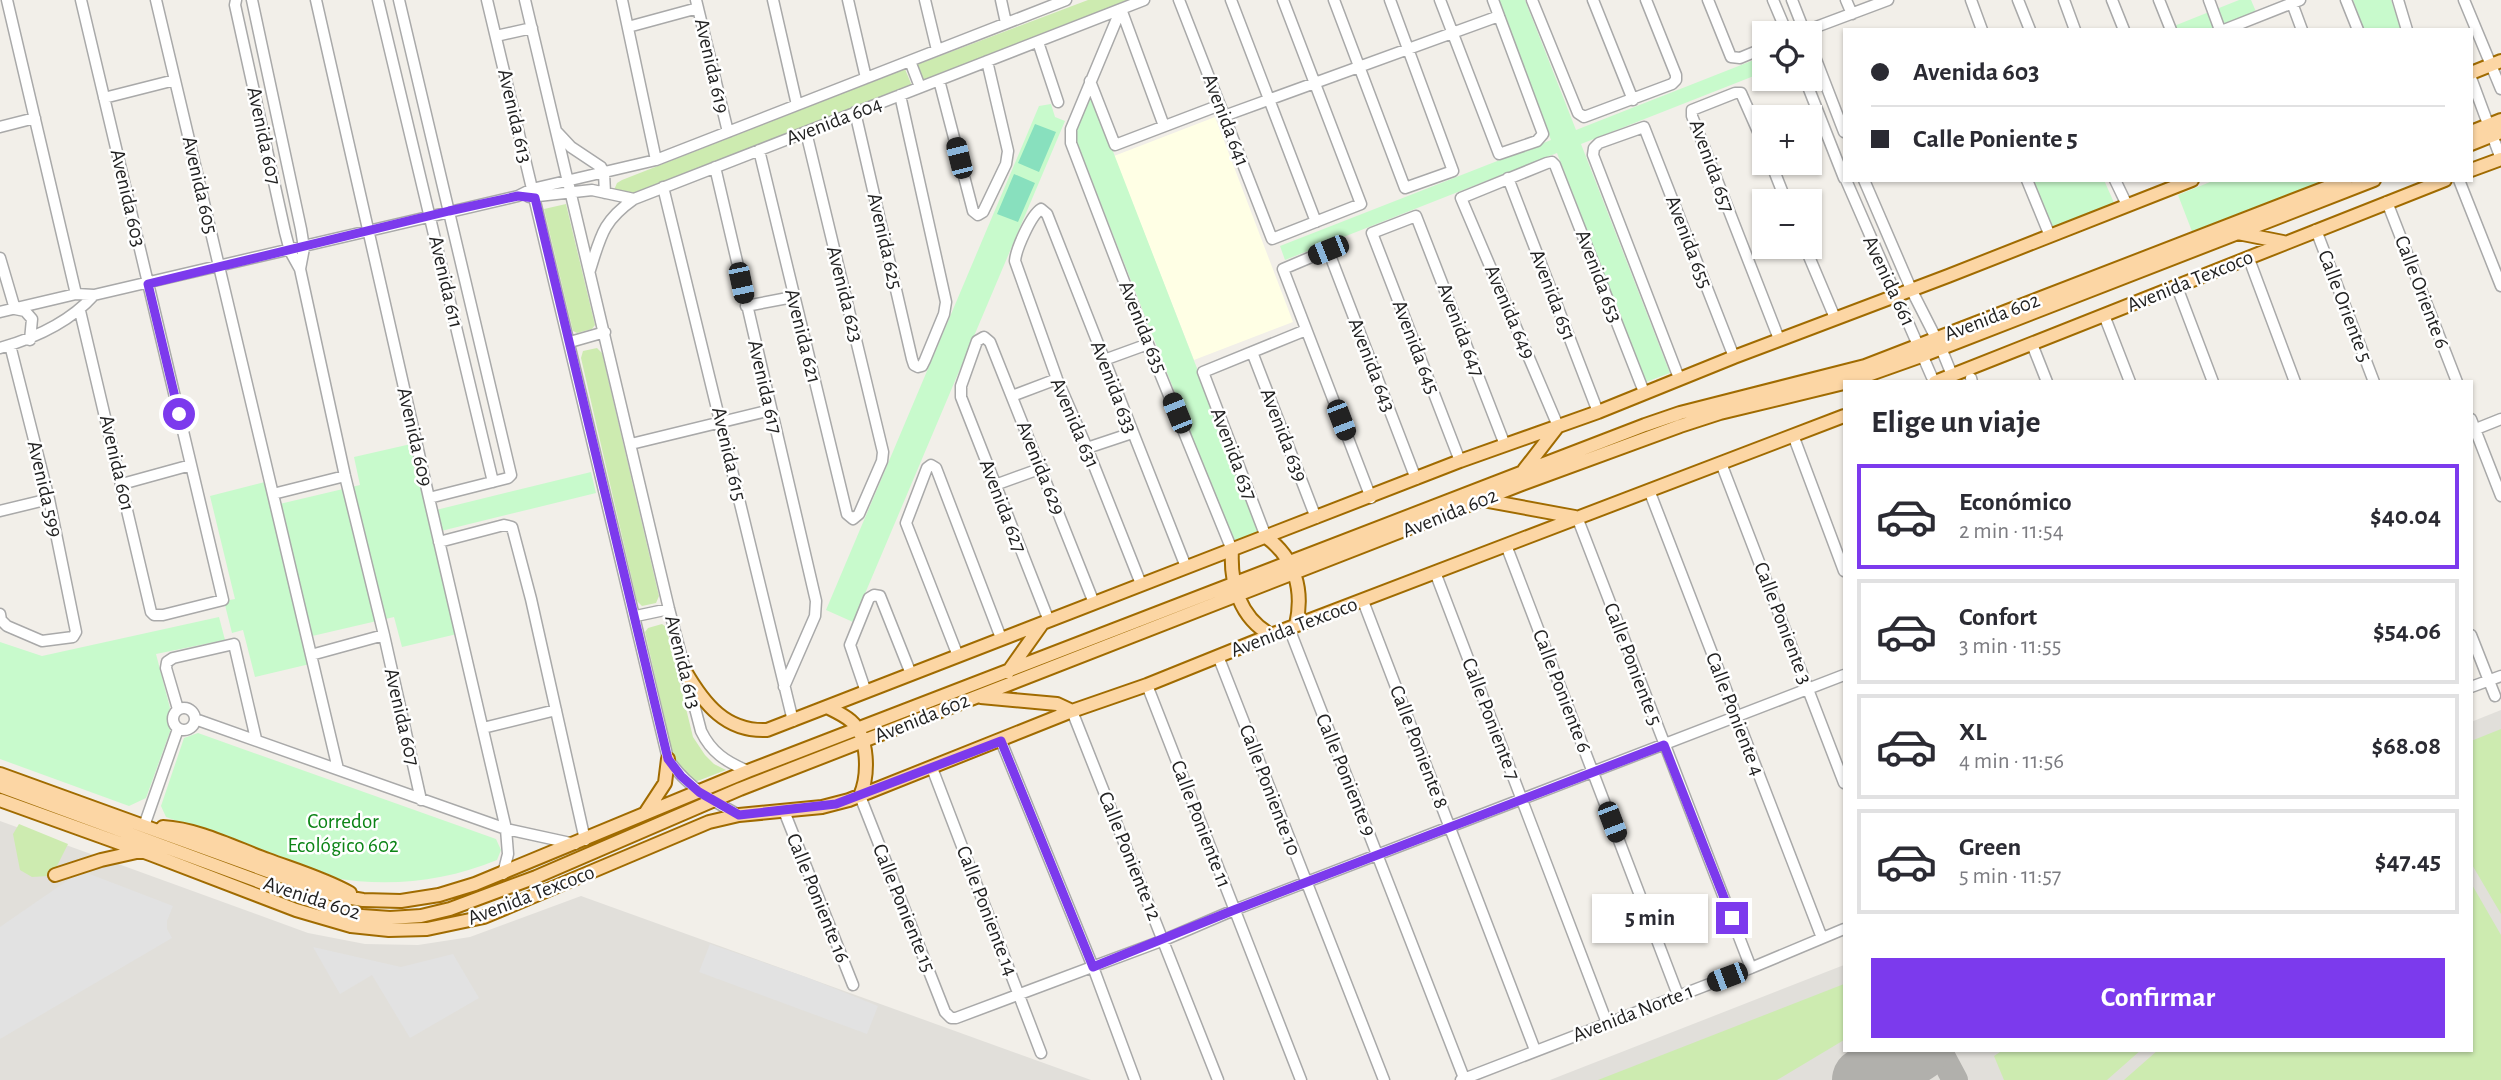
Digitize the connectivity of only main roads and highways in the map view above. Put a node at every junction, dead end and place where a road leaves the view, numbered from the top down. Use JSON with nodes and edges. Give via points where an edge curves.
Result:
{"nodes":[{"id":1,"x":2495,"y":63,"type":"edge"},
{"id":2,"x":2473,"y":72,"type":"edge"},
{"id":3,"x":2501,"y":120,"type":"edge"},
{"id":4,"x":2494,"y":131,"type":"edge"},
{"id":5,"x":2473,"y":132,"type":"edge"},
{"id":6,"x":2473,"y":143,"type":"edge"},
{"id":7,"x":2501,"y":159,"type":"edge"},
{"id":8,"x":2473,"y":169,"type":"edge"},
{"id":9,"x":2341,"y":182,"type":"edge"},
{"id":10,"x":2370,"y":182,"type":"edge"},
{"id":11,"x":2440,"y":182,"type":"edge"},
{"id":12,"x":2171,"y":184,"type":"edge"},
{"id":13,"x":2237,"y":233,"type":"junction"},
{"id":14,"x":2283,"y":242,"type":"junction"},
{"id":15,"x":1938,"y":343,"type":"junction"},
{"id":16,"x":1922,"y":350,"type":"junction"},
{"id":17,"x":1851,"y":380,"type":"edge"},
{"id":18,"x":1940,"y":380,"type":"edge"},
{"id":19,"x":1843,"y":383,"type":"edge"},
{"id":20,"x":1843,"y":416,"type":"edge"},
{"id":21,"x":1558,"y":426,"type":"junction"},
{"id":22,"x":1523,"y":471,"type":"junction"},
{"id":23,"x":1483,"y":500,"type":"junction"},
{"id":24,"x":1577,"y":517,"type":"junction"},
{"id":25,"x":1266,"y":537,"type":"junction"},
{"id":26,"x":1232,"y":550,"type":"junction"},
{"id":27,"x":1292,"y":568,"type":"junction"},
{"id":28,"x":1236,"y":590,"type":"junction"},
{"id":29,"x":1045,"y":622,"type":"junction"},
{"id":30,"x":1292,"y":627,"type":"junction"},
{"id":31,"x":1271,"y":635,"type":"junction"},
{"id":32,"x":685,"y":671,"type":"road end"},
{"id":33,"x":1007,"y":673,"type":"junction"},
{"id":34,"x":977,"y":696,"type":"junction"},
{"id":35,"x":827,"y":707,"type":"junction"},
{"id":36,"x":1072,"y":711,"type":"junction"},
{"id":37,"x":861,"y":736,"type":"junction"},
{"id":38,"x":668,"y":759,"type":"road end"},
{"id":39,"x":0,"y":774,"type":"edge"},
{"id":40,"x":0,"y":786,"type":"edge"},
{"id":41,"x":860,"y":796,"type":"junction"},
{"id":42,"x":0,"y":800,"type":"edge"},
{"id":43,"x":643,"y":816,"type":"junction"},
{"id":44,"x":141,"y":851,"type":"junction"},
{"id":45,"x":55,"y":875,"type":"dead end"}],
"edges":[{"from":1,"to":2,"type":"main road"},
{"from":3,"to":4,"type":"main road"},
{"from":4,"to":5,"type":"main road"},
{"from":4,"to":6,"type":"main road"},
{"from":7,"to":8,"type":"main road"},
{"from":9,"to":15,"type":"main road","name":"Avenida 602"},
{"from":10,"to":13,"type":"main road","name":"Avenida 602"},
{"from":11,"to":14,"type":"main road","name":"Avenida Texcoco"},
{"from":12,"to":21,"type":"main road","name":"Avenida 602","via":[[2050,236]]},
{"from":13,"to":14,"type":"main road"},
{"from":13,"to":15,"type":"main road","name":"Avenida 602"},
{"from":14,"to":18,"type":"main road","name":"Avenida Texcoco"},
{"from":15,"to":16,"type":"main road","name":"Avenida 602"},
{"from":16,"to":17,"type":"main road","name":"Avenida 602"},
{"from":16,"to":22,"type":"main road","name":"Avenida 602","via":[[1680,413]]},
{"from":19,"to":23,"type":"main road","name":"Avenida 602","via":[[1680,426]]},
{"from":20,"to":24,"type":"main road","name":"Avenida Texcoco"},
{"from":21,"to":22,"type":"main road"},
{"from":21,"to":25,"type":"main road","name":"Avenida 602"},
{"from":22,"to":27,"type":"main road","name":"Avenida 602"},
{"from":23,"to":24,"type":"main road"},
{"from":23,"to":27,"type":"main road","name":"Avenida 602"},
{"from":24,"to":30,"type":"main road","name":"Avenida Texcoco"},
{"from":25,"to":26,"type":"main road","name":"Avenida 602"},
{"from":25,"to":27,"type":"main road"},
{"from":26,"to":28,"type":"main road"},
{"from":26,"to":29,"type":"main road","name":"Avenida 602"},
{"from":27,"to":28,"type":"main road","name":"Avenida 602"},
{"from":27,"to":30,"type":"main road","via":[[1300,599]]},
{"from":28,"to":31,"type":"main road","via":[[1252,621]]},
{"from":28,"to":33,"type":"main road","name":"Avenida 602"},
{"from":28,"to":34,"type":"main road","name":"Avenida 602"},
{"from":29,"to":33,"type":"main road"},
{"from":29,"to":35,"type":"main road","name":"Avenida 602"},
{"from":30,"to":31,"type":"main road","name":"Avenida Texcoco"},
{"from":31,"to":36,"type":"main road","name":"Avenida Texcoco"},
{"from":32,"to":35,"type":"main road","name":"Avenida 602","via":[[721,718],[750,730],[767,730]]},
{"from":33,"to":37,"type":"main road","name":"Avenida 602"},
{"from":34,"to":36,"type":"main road","via":[[1057,704]]},
{"from":34,"to":37,"type":"main road","name":"Avenida 602"},
{"from":35,"to":37,"type":"main road","via":[[844,716]]},
{"from":36,"to":41,"type":"main road","name":"Avenida Texcoco"},
{"from":37,"to":40,"type":"main road","name":"Avenida 602","via":[[536,877],[421,916],[390,918],[336,910]]},
{"from":37,"to":41,"type":"main road","via":[[866,766]]},
{"from":37,"to":43,"type":"main road","name":"Avenida 602","via":[[748,771]]},
{"from":38,"to":43,"type":"main road","via":[[666,783]]},
{"from":39,"to":43,"type":"main road","name":"Avenida 602","via":[[144,826],[194,833],[363,900],[401,901],[475,884]]},
{"from":41,"to":44,"type":"main road","name":"Avenida Texcoco","via":[[822,807],[739,815],[700,825],[484,917],[408,930],[332,921]]},
{"from":42,"to":44,"type":"main road","name":"Avenida Texcoco"},
{"from":44,"to":45,"type":"main road"}]}
